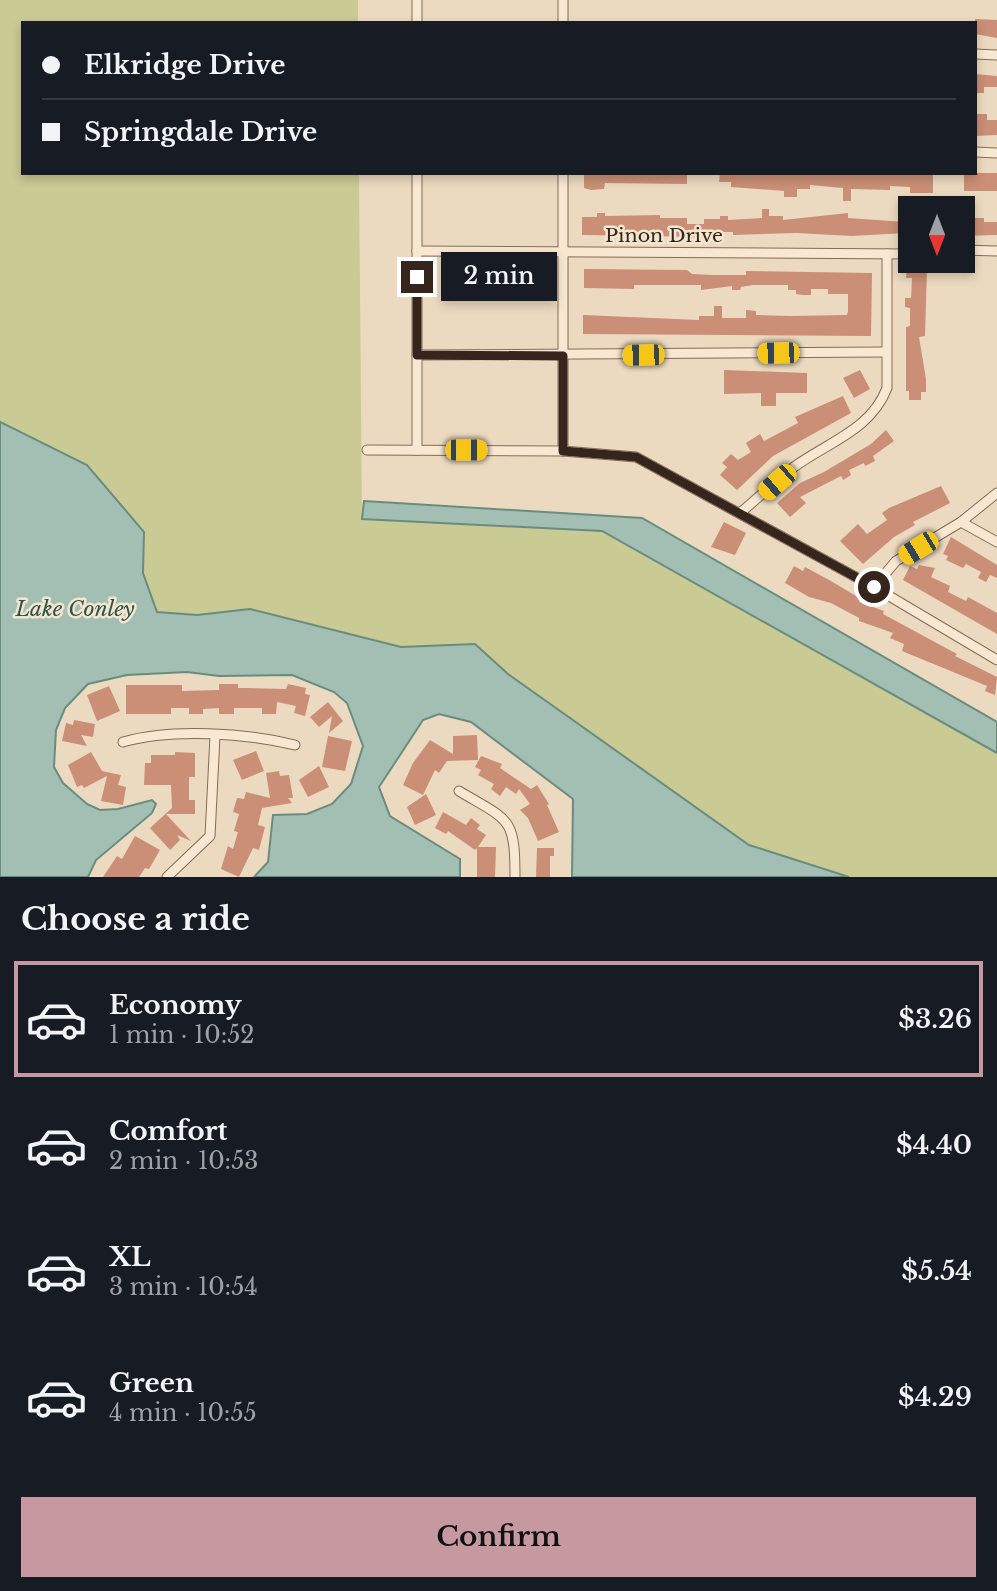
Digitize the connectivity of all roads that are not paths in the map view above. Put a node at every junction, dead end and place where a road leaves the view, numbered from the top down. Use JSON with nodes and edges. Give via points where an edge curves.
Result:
{"nodes":[{"id":1,"x":417,"y":0,"type":"edge"},
{"id":2,"x":563,"y":0,"type":"edge"},
{"id":3,"x":417,"y":21,"type":"edge"},
{"id":4,"x":563,"y":21,"type":"edge"},
{"id":5,"x":977,"y":54,"type":"edge"},
{"id":6,"x":997,"y":55,"type":"edge"},
{"id":7,"x":977,"y":152,"type":"edge"},
{"id":8,"x":997,"y":153,"type":"edge"},
{"id":9,"x":417,"y":175,"type":"edge"},
{"id":10,"x":563,"y":175,"type":"edge"},
{"id":11,"x":975,"y":250,"type":"edge"},
{"id":12,"x":418,"y":251,"type":"junction"},
{"id":13,"x":997,"y":251,"type":"edge"},
{"id":14,"x":563,"y":252,"type":"junction"},
{"id":15,"x":887,"y":254,"type":"junction"},
{"id":16,"x":898,"y":254,"type":"edge"},
{"id":17,"x":886,"y":352,"type":"junction"},
{"id":18,"x":417,"y":355,"type":"junction"},
{"id":19,"x":563,"y":356,"type":"junction"},
{"id":20,"x":367,"y":450,"type":"dead end"},
{"id":21,"x":417,"y":450,"type":"junction"},
{"id":22,"x":563,"y":451,"type":"junction"},
{"id":23,"x":997,"y":493,"type":"edge"},
{"id":24,"x":740,"y":513,"type":"junction"},
{"id":25,"x":961,"y":522,"type":"junction"},
{"id":26,"x":997,"y":542,"type":"edge"},
{"id":27,"x":874,"y":587,"type":"junction"},
{"id":28,"x":997,"y":660,"type":"edge"},
{"id":29,"x":215,"y":736,"type":"junction"},
{"id":30,"x":123,"y":742,"type":"dead end"},
{"id":31,"x":295,"y":744,"type":"dead end"},
{"id":32,"x":459,"y":791,"type":"dead end"},
{"id":33,"x":167,"y":877,"type":"edge"},
{"id":34,"x":515,"y":877,"type":"edge"}],
"edges":[{"from":1,"to":3,"type":"street"},
{"from":2,"to":4,"type":"street"},
{"from":5,"to":6,"type":"street"},
{"from":7,"to":8,"type":"street"},
{"from":9,"to":12,"type":"street"},
{"from":10,"to":14,"type":"street"},
{"from":11,"to":13,"type":"street"},
{"from":12,"to":14,"type":"street","name":"Pinon Drive"},
{"from":12,"to":18,"type":"street"},
{"from":14,"to":15,"type":"street","name":"Pinon Drive"},
{"from":14,"to":19,"type":"street"},
{"from":15,"to":16,"type":"street","name":"Pinon Drive"},
{"from":15,"to":17,"type":"street"},
{"from":17,"to":19,"type":"street"},
{"from":17,"to":24,"type":"street","via":[[887,388],[863,424],[795,467]]},
{"from":18,"to":19,"type":"street"},
{"from":18,"to":21,"type":"street"},
{"from":19,"to":22,"type":"street"},
{"from":20,"to":21,"type":"street"},
{"from":21,"to":22,"type":"street"},
{"from":22,"to":24,"type":"street","via":[[636,457]]},
{"from":23,"to":25,"type":"street"},
{"from":24,"to":27,"type":"street"},
{"from":25,"to":26,"type":"street"},
{"from":25,"to":27,"type":"street","via":[[896,561]]},
{"from":27,"to":28,"type":"street"},
{"from":29,"to":30,"type":"street","via":[[149,735]]},
{"from":29,"to":31,"type":"street"},
{"from":29,"to":33,"type":"street","via":[[210,836]]},
{"from":32,"to":34,"type":"street","via":[[502,817],[509,827],[515,838]]}]}
